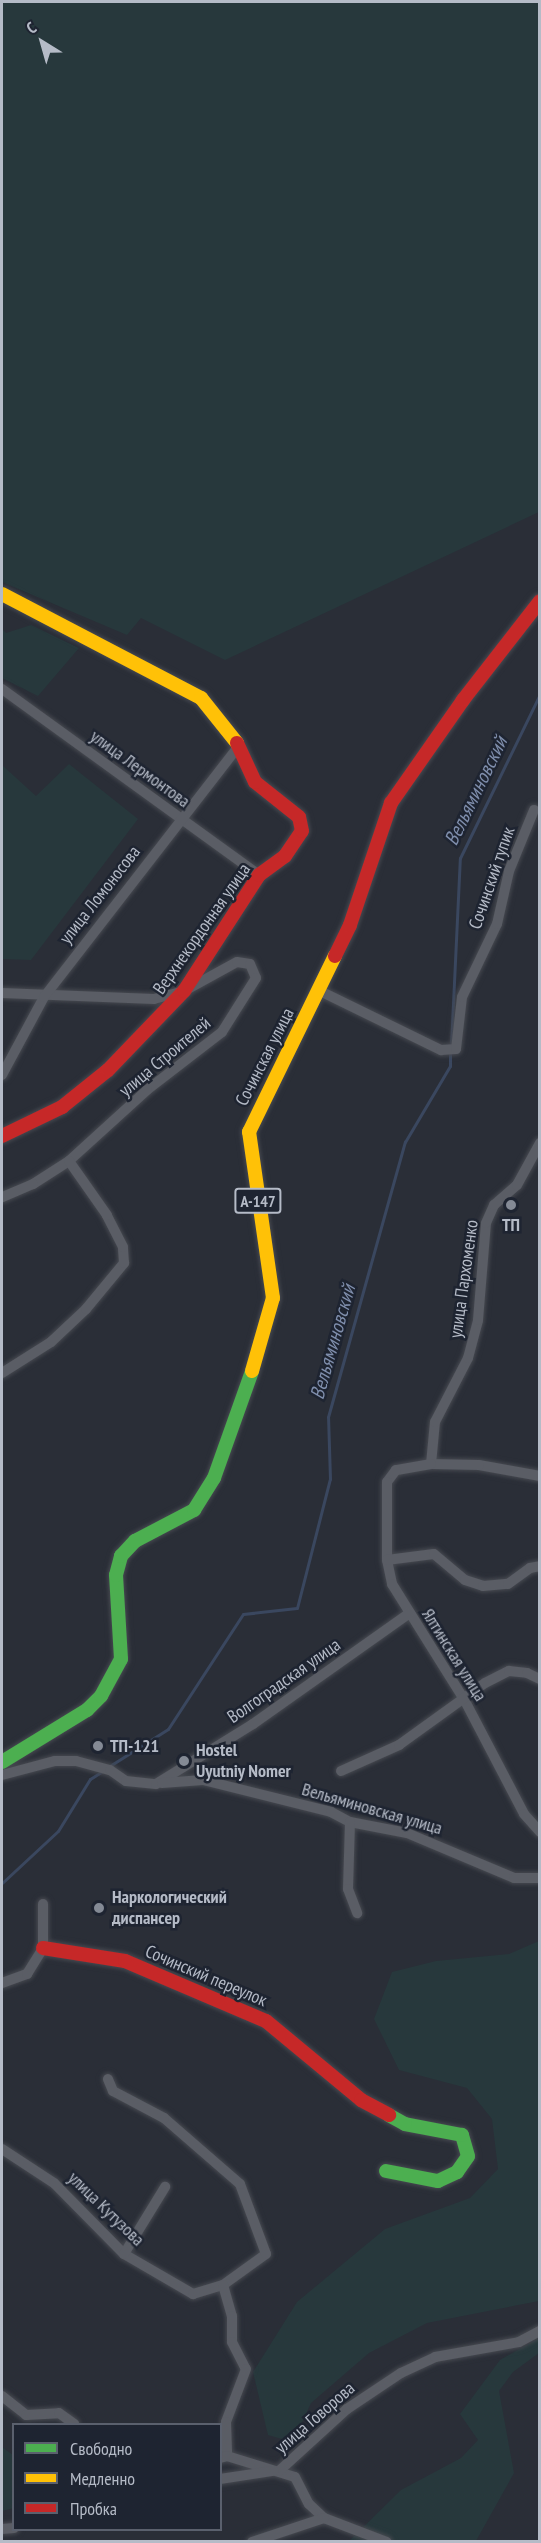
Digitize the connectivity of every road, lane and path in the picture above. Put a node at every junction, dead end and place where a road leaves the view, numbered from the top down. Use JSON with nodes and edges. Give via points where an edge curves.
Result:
{"nodes":[{"id":1,"x":2,"y":594,"type":"edge"},
{"id":2,"x":540,"y":601,"type":"edge"},
{"id":3,"x":2,"y":689,"type":"edge"},
{"id":4,"x":239,"y":746,"type":"junction"},
{"id":5,"x":534,"y":810,"type":"dead end"},
{"id":6,"x":182,"y":819,"type":"junction"},
{"id":7,"x":259,"y":875,"type":"junction"},
{"id":8,"x":184,"y":991,"type":"junction"},
{"id":9,"x":320,"y":991,"type":"junction"},
{"id":10,"x":2,"y":993,"type":"edge"},
{"id":11,"x":44,"y":997,"type":"junction"},
{"id":12,"x":2,"y":1075,"type":"edge"},
{"id":13,"x":2,"y":1136,"type":"edge"},
{"id":14,"x":540,"y":1143,"type":"edge"},
{"id":15,"x":69,"y":1161,"type":"junction"},
{"id":16,"x":2,"y":1197,"type":"edge"},
{"id":17,"x":2,"y":1373,"type":"edge"},
{"id":18,"x":431,"y":1464,"type":"junction"},
{"id":19,"x":540,"y":1476,"type":"edge"},
{"id":20,"x":387,"y":1560,"type":"junction"},
{"id":21,"x":540,"y":1566,"type":"edge"},
{"id":22,"x":410,"y":1613,"type":"junction"},
{"id":23,"x":540,"y":1679,"type":"edge"},
{"id":24,"x":465,"y":1701,"type":"junction"},
{"id":25,"x":2,"y":1762,"type":"edge"},
{"id":26,"x":341,"y":1771,"type":"dead end"},
{"id":27,"x":2,"y":1775,"type":"edge"},
{"id":28,"x":156,"y":1784,"type":"junction"},
{"id":29,"x":350,"y":1822,"type":"junction"},
{"id":30,"x":540,"y":1832,"type":"edge"},
{"id":31,"x":540,"y":1878,"type":"edge"},
{"id":32,"x":43,"y":1904,"type":"dead end"},
{"id":33,"x":357,"y":1913,"type":"dead end"},
{"id":34,"x":43,"y":1948,"type":"junction"},
{"id":35,"x":2,"y":1983,"type":"edge"},
{"id":36,"x":108,"y":2079,"type":"dead end"},
{"id":37,"x":2,"y":2149,"type":"edge"},
{"id":38,"x":386,"y":2171,"type":"dead end"},
{"id":39,"x":165,"y":2187,"type":"dead end"},
{"id":40,"x":124,"y":2254,"type":"junction"},
{"id":41,"x":223,"y":2285,"type":"junction"},
{"id":42,"x":540,"y":2331,"type":"edge"},
{"id":43,"x":2,"y":2396,"type":"edge"},
{"id":44,"x":73,"y":2423,"type":"edge"},
{"id":45,"x":224,"y":2457,"type":"edge"},
{"id":46,"x":279,"y":2471,"type":"junction"},
{"id":47,"x":222,"y":2479,"type":"edge"},
{"id":48,"x":324,"y":2518,"type":"junction"},
{"id":49,"x":252,"y":2541,"type":"edge"},
{"id":50,"x":387,"y":2541,"type":"edge"}],
"edges":[{"from":1,"to":4,"type":"main road","via":[[201,698]]},
{"from":2,"to":9,"type":"main road","name":"Сочинская улица","number":"А-147","via":[[463,700],[391,803],[364,886]]},
{"from":3,"to":6,"type":"street","name":"улица Лермонтова"},
{"from":4,"to":6,"type":"street","name":"улица Ломоносова"},
{"from":4,"to":7,"type":"main road","name":"Верхнекордонная улица","via":[[255,782],[299,817],[302,831],[285,856]]},
{"from":5,"to":9,"type":"street","name":"Сочинский тупик","via":[[509,871],[497,924],[462,997],[456,1049],[443,1050]]},
{"from":6,"to":7,"type":"street","name":"улица Лермонтова"},
{"from":6,"to":11,"type":"street","name":"улица Ломоносова"},
{"from":7,"to":8,"type":"main road","name":"Верхнекордонная улица"},
{"from":8,"to":11,"type":"street","via":[[154,999]]},
{"from":8,"to":13,"type":"main road","name":"Верхнекордонная улица","via":[[108,1070],[62,1107]]},
{"from":8,"to":15,"type":"street","name":"улица Строителей","via":[[237,962],[250,964],[256,978],[222,1032],[147,1090]]},
{"from":9,"to":25,"type":"main road","name":"Сочинская улица","number":"А-147","via":[[265,1092],[249,1132],[273,1299],[260,1350],[214,1478],[194,1510],[135,1540],[121,1556],[116,1575],[121,1659],[101,1696],[87,1710]]},
{"from":10,"to":11,"type":"street"},
{"from":11,"to":12,"type":"street","name":"улица Ломоносова"},
{"from":14,"to":18,"type":"street","name":"улица Пархоменко","via":[[518,1185],[494,1205],[486,1223],[478,1320],[468,1359],[435,1422]]},
{"from":15,"to":16,"type":"street","name":"улица Строителей","via":[[33,1184]]},
{"from":15,"to":17,"type":"street","via":[[107,1215],[123,1247],[124,1263],[51,1342]]},
{"from":18,"to":19,"type":"street","via":[[479,1465]]},
{"from":18,"to":20,"type":"street","name":"Ялтинская улица","via":[[396,1470],[387,1482]]},
{"from":20,"to":21,"type":"street","via":[[434,1554],[465,1580],[483,1586],[508,1584],[530,1568]]},
{"from":20,"to":22,"type":"street","name":"Ялтинская улица","via":[[392,1584]]},
{"from":22,"to":24,"type":"street","name":"Ялтинская улица"},
{"from":22,"to":28,"type":"street","name":"Волгоградская улица","via":[[253,1724]]},
{"from":23,"to":24,"type":"street","via":[[510,1671],[485,1683]]},
{"from":24,"to":26,"type":"street","via":[[399,1745]]},
{"from":24,"to":30,"type":"street","name":"Ялтинская улица","via":[[524,1814]]},
{"from":27,"to":28,"type":"street","via":[[55,1761],[111,1770],[126,1781]]},
{"from":28,"to":29,"type":"street","name":"Вельяминовская улица","via":[[203,1780],[331,1812]]},
{"from":29,"to":31,"type":"street","name":"Вельяминовская улица","via":[[407,1833],[514,1878]]},
{"from":29,"to":33,"type":"street","via":[[348,1889]]},
{"from":32,"to":34,"type":"street"},
{"from":34,"to":35,"type":"street","via":[[27,1974]]},
{"from":34,"to":38,"type":"main road","name":"Сочинский переулок","via":[[125,1961],[266,2020],[361,2100],[405,2124],[462,2135],[468,2156],[457,2172],[438,2181]]},
{"from":36,"to":41,"type":"street","name":"улица Кутузова","via":[[113,2091],[164,2118],[240,2184],[266,2254]]},
{"from":37,"to":40,"type":"street","name":"улица Кутузова","via":[[54,2182]]},
{"from":39,"to":40,"type":"street"},
{"from":40,"to":41,"type":"street","name":"улица Кутузова","via":[[193,2294]]},
{"from":41,"to":45,"type":"street","via":[[232,2316],[232,2342],[246,2369],[226,2422]]},
{"from":42,"to":46,"type":"street","name":"улица Говорова","via":[[519,2342],[435,2357],[401,2373],[347,2409]]},
{"from":43,"to":44,"type":"street","via":[[26,2415],[59,2413]]},
{"from":45,"to":46,"type":"street"},
{"from":46,"to":47,"type":"street"},
{"from":46,"to":48,"type":"street","via":[[295,2477],[309,2504]]},
{"from":48,"to":49,"type":"street"},
{"from":48,"to":50,"type":"street"}]}
